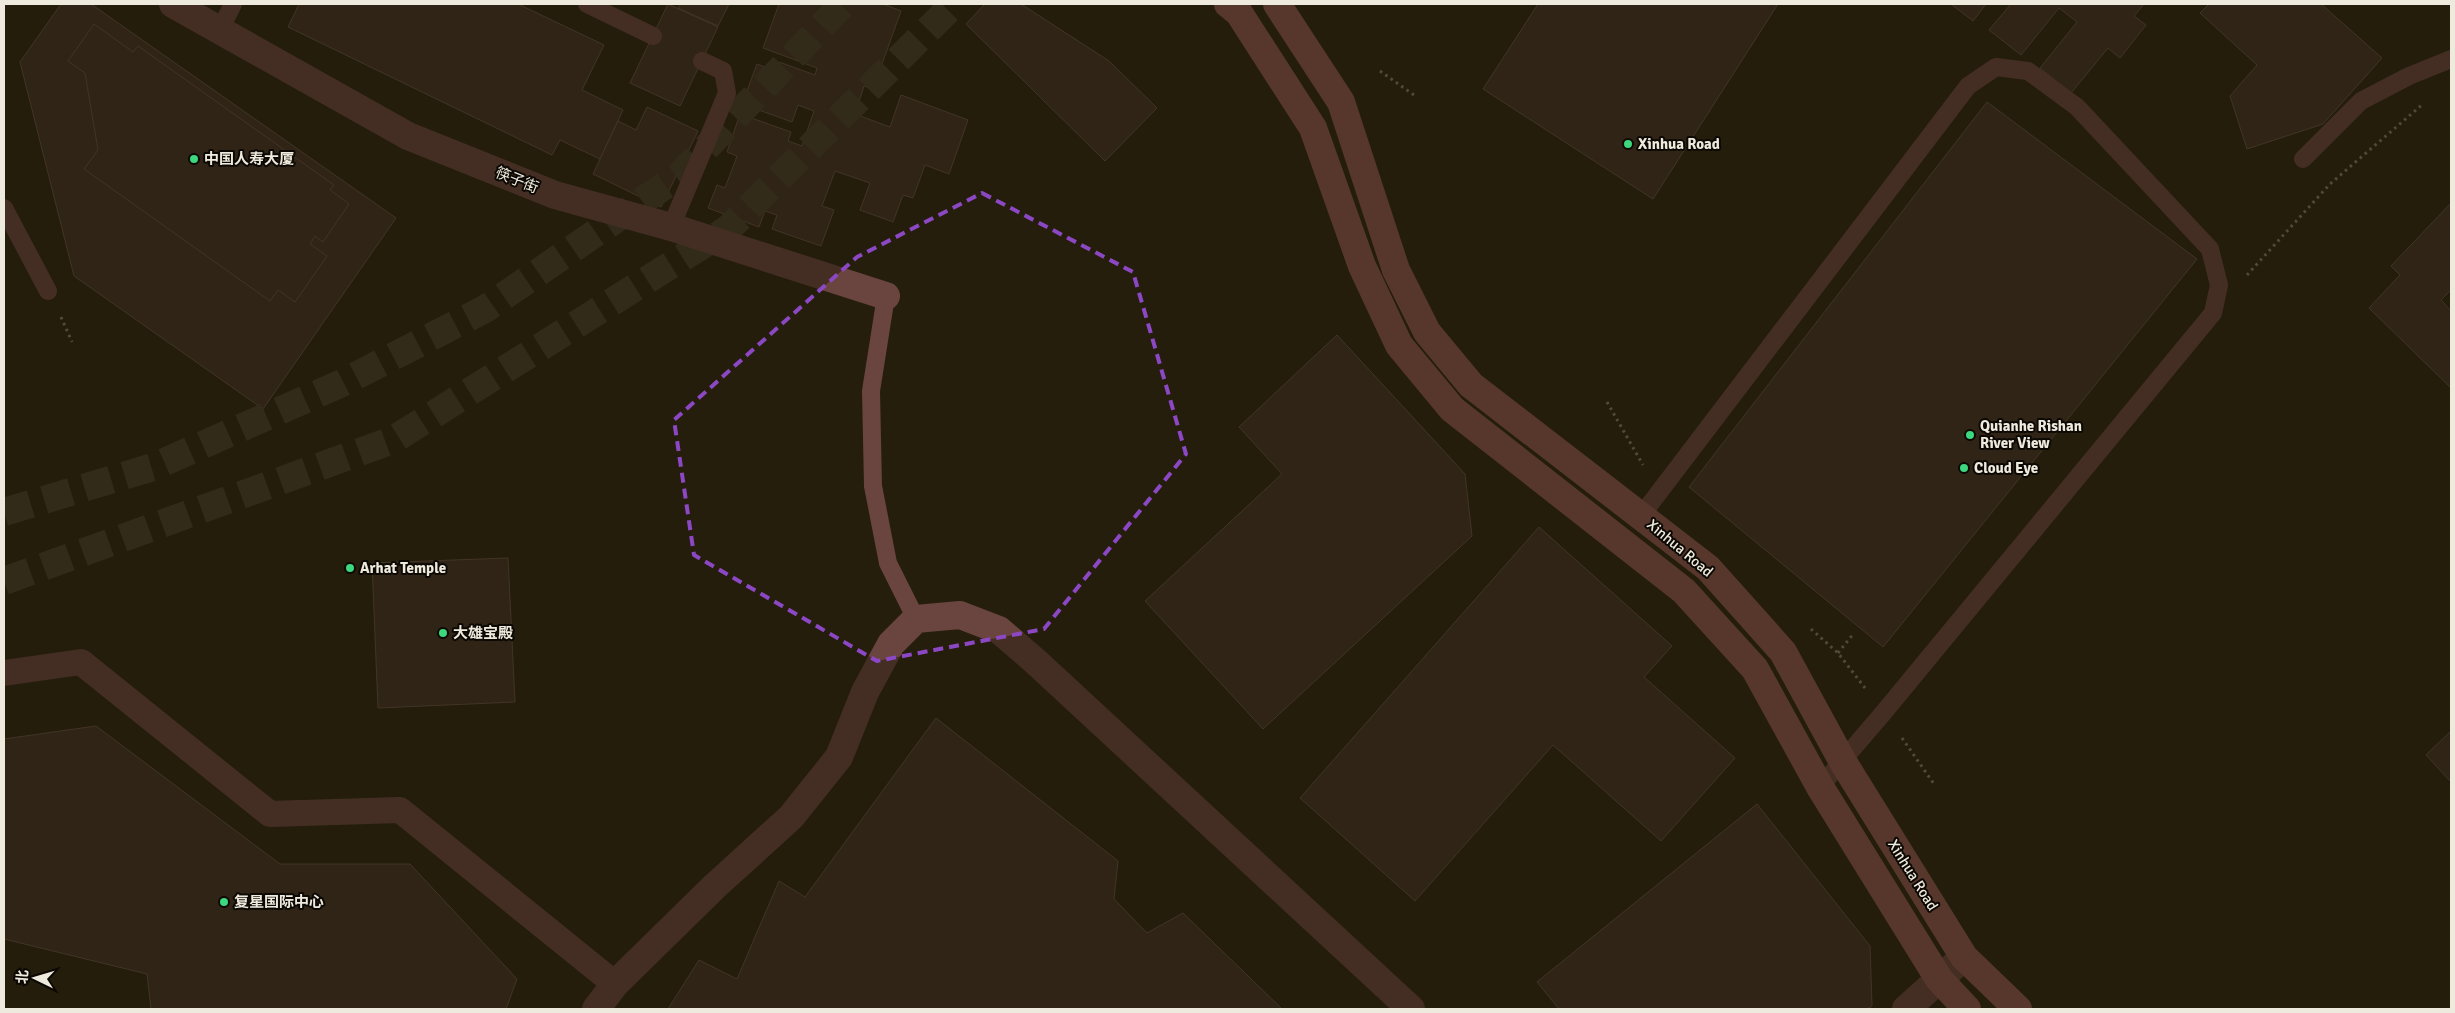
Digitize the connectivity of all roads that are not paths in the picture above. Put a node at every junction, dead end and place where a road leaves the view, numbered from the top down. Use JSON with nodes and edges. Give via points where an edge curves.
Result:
{"nodes":[{"id":1,"x":173,"y":4,"type":"edge"},
{"id":2,"x":233,"y":4,"type":"edge"},
{"id":3,"x":587,"y":4,"type":"edge"},
{"id":4,"x":1228,"y":4,"type":"edge"},
{"id":5,"x":1277,"y":4,"type":"edge"},
{"id":6,"x":220,"y":30,"type":"junction"},
{"id":7,"x":653,"y":36,"type":"dead end"},
{"id":8,"x":2451,"y":60,"type":"edge"},
{"id":9,"x":702,"y":61,"type":"dead end"},
{"id":10,"x":2303,"y":159,"type":"dead end"},
{"id":11,"x":4,"y":208,"type":"edge"},
{"id":12,"x":672,"y":227,"type":"junction"},
{"id":13,"x":48,"y":291,"type":"dead end"},
{"id":14,"x":886,"y":296,"type":"joint"},
{"id":15,"x":1641,"y":516,"type":"junction"},
{"id":16,"x":916,"y":619,"type":"junction"},
{"id":17,"x":4,"y":673,"type":"edge"},
{"id":18,"x":1843,"y":762,"type":"junction"},
{"id":19,"x":1820,"y":787,"type":"junction"},
{"id":20,"x":1964,"y":957,"type":"junction"},
{"id":21,"x":1939,"y":979,"type":"junction"},
{"id":22,"x":615,"y":984,"type":"junction"},
{"id":23,"x":596,"y":1009,"type":"edge"},
{"id":24,"x":1411,"y":1009,"type":"edge"},
{"id":25,"x":1906,"y":1009,"type":"edge"},
{"id":26,"x":1968,"y":1009,"type":"edge"},
{"id":27,"x":2018,"y":1009,"type":"edge"}],
"edges":[{"from":1,"to":6,"type":"street","name":"筷子街"},
{"from":2,"to":6,"type":"lane"},
{"from":3,"to":7,"type":"lane"},
{"from":4,"to":19,"type":"main road","name":"Xinhua Road","via":[[1239,12],[1313,128],[1362,266],[1399,345],[1452,409],[1684,591],[1755,669]]},
{"from":5,"to":15,"type":"main road","name":"Xinhua Road","via":[[1342,102],[1396,270],[1427,332],[1471,386]]},
{"from":6,"to":12,"type":"street","name":"筷子街","via":[[408,136],[555,196]]},
{"from":8,"to":10,"type":"lane","via":[[2409,76],[2361,101]]},
{"from":9,"to":12,"type":"lane","via":[[723,71],[727,93]]},
{"from":11,"to":13,"type":"lane"},
{"from":12,"to":14,"type":"street","name":"筷子街"},
{"from":14,"to":16,"type":"lane","via":[[871,391],[873,486],[888,562]]},
{"from":15,"to":18,"type":"main road","name":"Xinhua Road","via":[[1708,568],[1783,652]]},
{"from":15,"to":18,"type":"lane","via":[[1968,86],[1996,67],[2028,71],[2077,107],[2210,249],[2220,285],[2212,313]]},
{"from":16,"to":22,"type":"street","via":[[891,644],[864,692],[839,757],[791,817]]},
{"from":16,"to":24,"type":"street","via":[[960,615],[999,630]]},
{"from":17,"to":22,"type":"street","via":[[81,662],[270,814],[400,810]]},
{"from":18,"to":19,"type":"lane"},
{"from":18,"to":20,"type":"main road","name":"Xinhua Road"},
{"from":19,"to":21,"type":"main road","name":"Xinhua Road"},
{"from":20,"to":21,"type":"street"},
{"from":20,"to":27,"type":"main road","name":"Xinhua Road"},
{"from":21,"to":25,"type":"street"},
{"from":21,"to":26,"type":"main road","name":"Xinhua Road"},
{"from":22,"to":23,"type":"street"}]}
